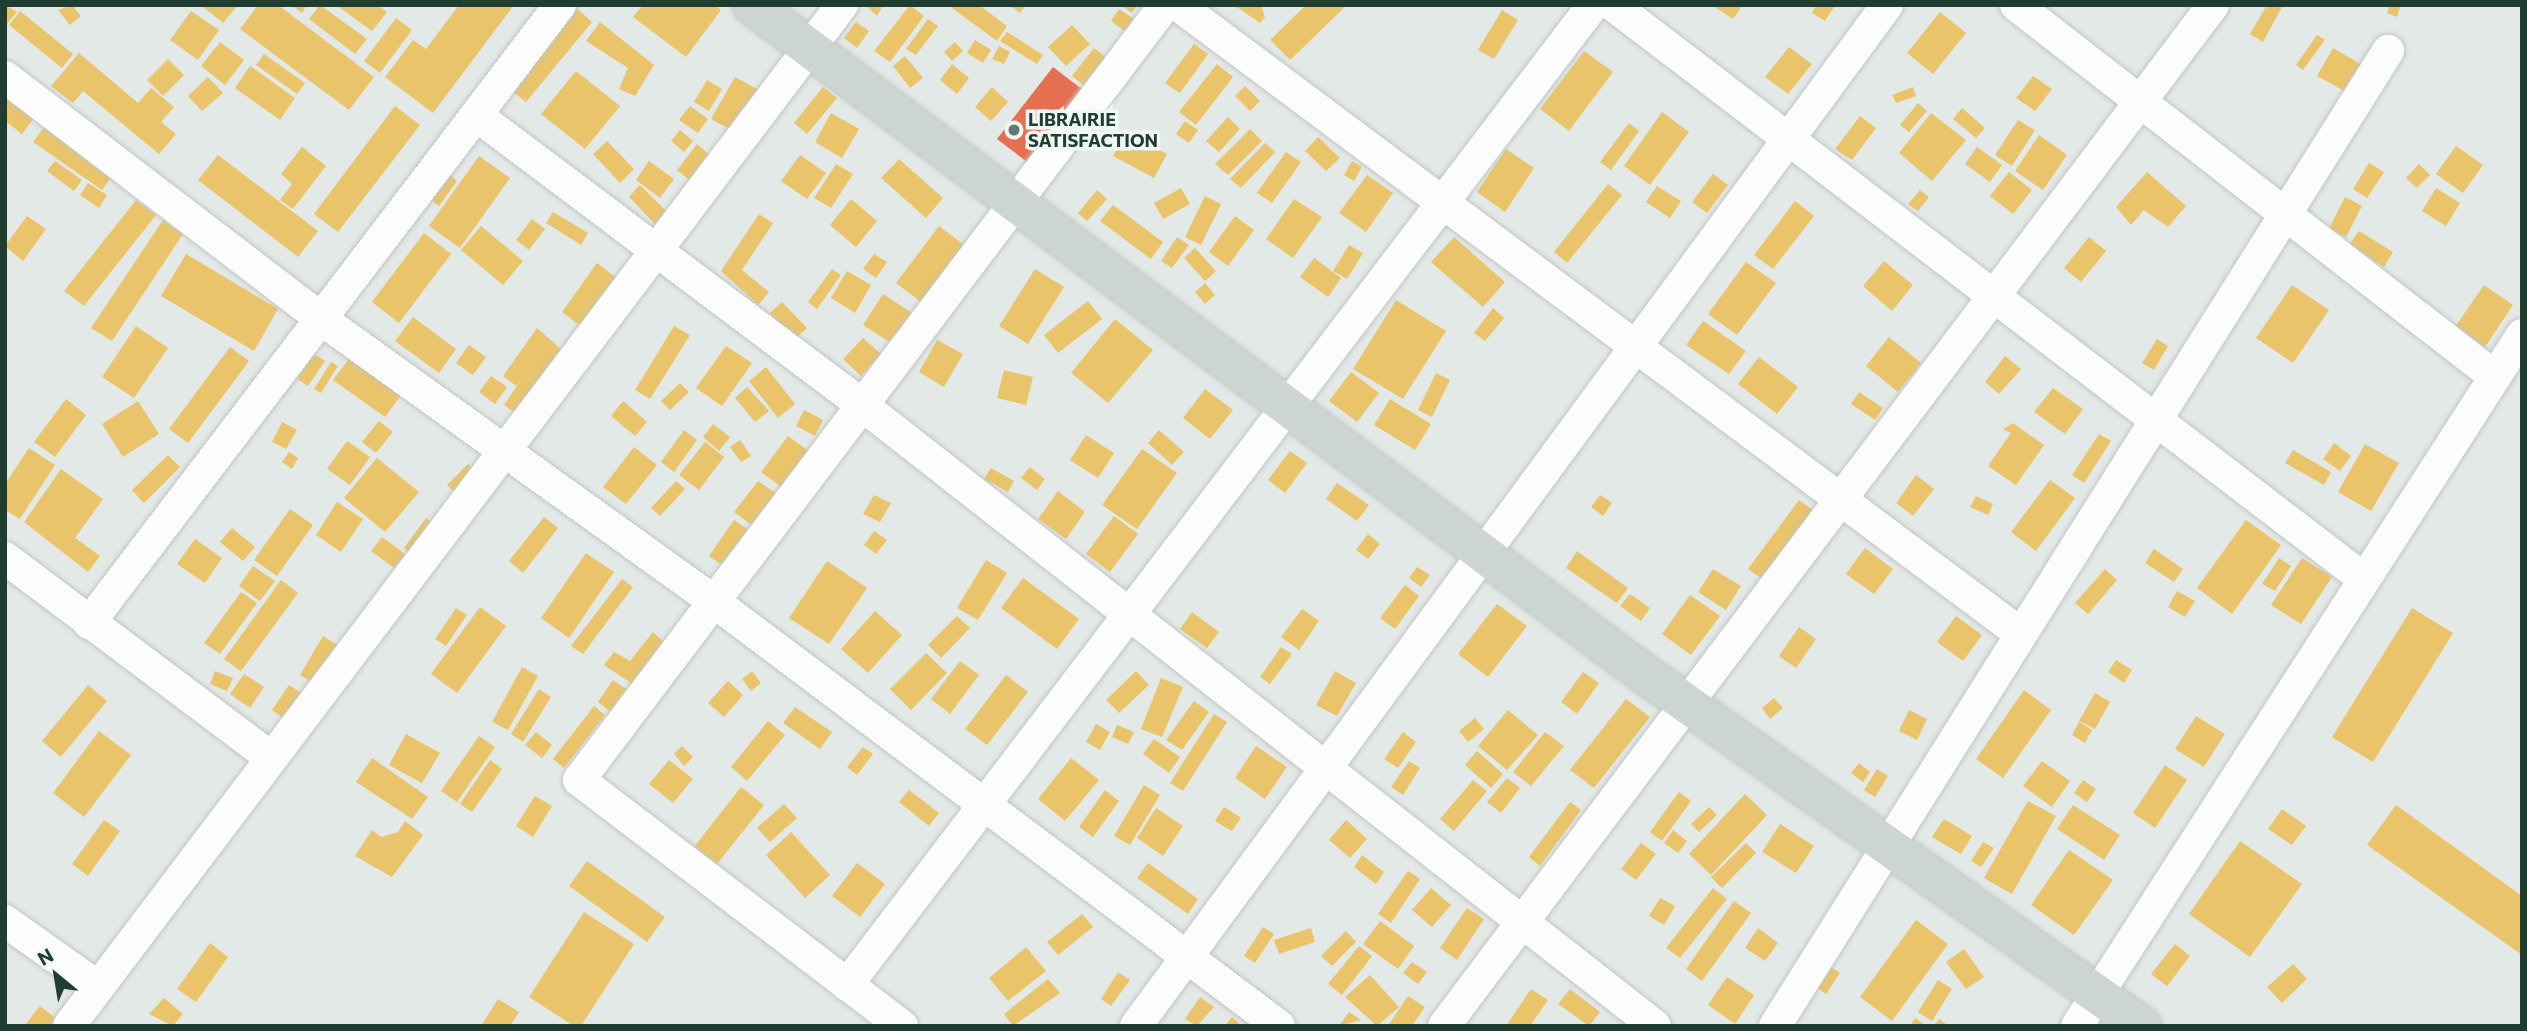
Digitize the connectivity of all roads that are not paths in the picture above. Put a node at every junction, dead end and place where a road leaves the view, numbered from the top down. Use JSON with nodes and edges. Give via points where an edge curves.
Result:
{"nodes":[{"id":1,"x":560,"y":5,"type":"edge"},
{"id":2,"x":752,"y":5,"type":"edge"},
{"id":3,"x":842,"y":5,"type":"edge"},
{"id":4,"x":1165,"y":5,"type":"edge"},
{"id":5,"x":1178,"y":5,"type":"edge"},
{"id":6,"x":1592,"y":5,"type":"edge"},
{"id":7,"x":1613,"y":5,"type":"edge"},
{"id":8,"x":1887,"y":5,"type":"edge"},
{"id":9,"x":2016,"y":5,"type":"edge"},
{"id":10,"x":2213,"y":5,"type":"edge"},
{"id":11,"x":810,"y":48,"type":"junction"},
{"id":12,"x":2388,"y":51,"type":"dead end"},
{"id":13,"x":5,"y":77,"type":"edge"},
{"id":14,"x":2141,"y":102,"type":"junction"},
{"id":15,"x":476,"y":115,"type":"junction"},
{"id":16,"x":1789,"y":139,"type":"junction"},
{"id":17,"x":1018,"y":199,"type":"junction"},
{"id":18,"x":1439,"y":205,"type":"junction"},
{"id":19,"x":2286,"y":214,"type":"junction"},
{"id":20,"x":656,"y":250,"type":"junction"},
{"id":21,"x":1994,"y":297,"type":"junction"},
{"id":22,"x":321,"y":319,"type":"junction"},
{"id":23,"x":2522,"y":335,"type":"edge"},
{"id":24,"x":1634,"y":349,"type":"junction"},
{"id":25,"x":2495,"y":377,"type":"junction"},
{"id":26,"x":862,"y":404,"type":"junction"},
{"id":27,"x":1286,"y":407,"type":"junction"},
{"id":28,"x":2155,"y":420,"type":"junction"},
{"id":29,"x":504,"y":451,"type":"junction"},
{"id":30,"x":1840,"y":501,"type":"junction"},
{"id":31,"x":1483,"y":554,"type":"junction"},
{"id":32,"x":5,"y":558,"type":"edge"},
{"id":33,"x":2364,"y":579,"type":"junction"},
{"id":34,"x":713,"y":601,"type":"junction"},
{"id":35,"x":1127,"y":616,"type":"junction"},
{"id":36,"x":89,"y":623,"type":"junction"},
{"id":37,"x":2021,"y":634,"type":"junction"},
{"id":38,"x":1687,"y":703,"type":"junction"},
{"id":39,"x":271,"y":758,"type":"junction"},
{"id":40,"x":1324,"y":769,"type":"junction"},
{"id":41,"x":981,"y":806,"type":"junction"},
{"id":42,"x":1889,"y":846,"type":"junction"},
{"id":43,"x":5,"y":921,"type":"edge"},
{"id":44,"x":1522,"y":923,"type":"junction"},
{"id":45,"x":1186,"y":957,"type":"junction"},
{"id":46,"x":847,"y":985,"type":"junction"},
{"id":47,"x":98,"y":987,"type":"junction"},
{"id":48,"x":2098,"y":994,"type":"junction"},
{"id":49,"x":69,"y":1026,"type":"edge"},
{"id":50,"x":902,"y":1026,"type":"edge"},
{"id":51,"x":1136,"y":1026,"type":"edge"},
{"id":52,"x":1279,"y":1026,"type":"edge"},
{"id":53,"x":1444,"y":1026,"type":"edge"},
{"id":54,"x":1655,"y":1026,"type":"edge"},
{"id":55,"x":1775,"y":1026,"type":"edge"},
{"id":56,"x":2077,"y":1026,"type":"edge"},
{"id":57,"x":2142,"y":1026,"type":"edge"}],
"edges":[{"from":1,"to":15,"type":"street"},
{"from":2,"to":11,"type":"main road"},
{"from":3,"to":11,"type":"street"},
{"from":4,"to":17,"type":"street"},
{"from":5,"to":18,"type":"street"},
{"from":6,"to":18,"type":"street"},
{"from":7,"to":16,"type":"street"},
{"from":8,"to":16,"type":"street"},
{"from":9,"to":14,"type":"street"},
{"from":10,"to":14,"type":"street"},
{"from":11,"to":17,"type":"main road"},
{"from":11,"to":20,"type":"street"},
{"from":12,"to":19,"type":"street"},
{"from":13,"to":22,"type":"street"},
{"from":14,"to":19,"type":"street"},
{"from":14,"to":21,"type":"street"},
{"from":15,"to":20,"type":"street"},
{"from":15,"to":22,"type":"street"},
{"from":16,"to":21,"type":"street"},
{"from":16,"to":24,"type":"street"},
{"from":17,"to":26,"type":"street"},
{"from":17,"to":27,"type":"main road"},
{"from":18,"to":24,"type":"street"},
{"from":18,"to":27,"type":"street"},
{"from":19,"to":25,"type":"street"},
{"from":19,"to":28,"type":"street"},
{"from":20,"to":26,"type":"street"},
{"from":20,"to":29,"type":"street"},
{"from":21,"to":28,"type":"street"},
{"from":21,"to":30,"type":"street"},
{"from":22,"to":29,"type":"street"},
{"from":22,"to":36,"type":"street"},
{"from":23,"to":25,"type":"street"},
{"from":24,"to":30,"type":"street"},
{"from":24,"to":31,"type":"street"},
{"from":25,"to":33,"type":"street"},
{"from":26,"to":34,"type":"street"},
{"from":26,"to":35,"type":"street"},
{"from":27,"to":31,"type":"main road"},
{"from":27,"to":35,"type":"street"},
{"from":28,"to":33,"type":"street"},
{"from":28,"to":37,"type":"street"},
{"from":29,"to":34,"type":"street"},
{"from":29,"to":39,"type":"street"},
{"from":30,"to":37,"type":"street"},
{"from":30,"to":38,"type":"street"},
{"from":31,"to":38,"type":"main road"},
{"from":31,"to":40,"type":"street"},
{"from":32,"to":36,"type":"street"},
{"from":33,"to":48,"type":"street"},
{"from":34,"to":41,"type":"street"},
{"from":34,"to":46,"type":"street","via":[[579,780]]},
{"from":35,"to":40,"type":"street"},
{"from":35,"to":41,"type":"street"},
{"from":36,"to":39,"type":"street"},
{"from":37,"to":42,"type":"street"},
{"from":38,"to":42,"type":"main road"},
{"from":38,"to":44,"type":"street"},
{"from":39,"to":47,"type":"street"},
{"from":40,"to":44,"type":"street"},
{"from":40,"to":45,"type":"street"},
{"from":41,"to":45,"type":"street"},
{"from":41,"to":46,"type":"street"},
{"from":42,"to":48,"type":"main road"},
{"from":42,"to":55,"type":"street"},
{"from":43,"to":47,"type":"street"},
{"from":44,"to":53,"type":"street"},
{"from":44,"to":54,"type":"street"},
{"from":45,"to":51,"type":"street"},
{"from":45,"to":52,"type":"street"},
{"from":46,"to":50,"type":"street"},
{"from":47,"to":49,"type":"street"},
{"from":48,"to":56,"type":"street"},
{"from":48,"to":57,"type":"main road"}]}
